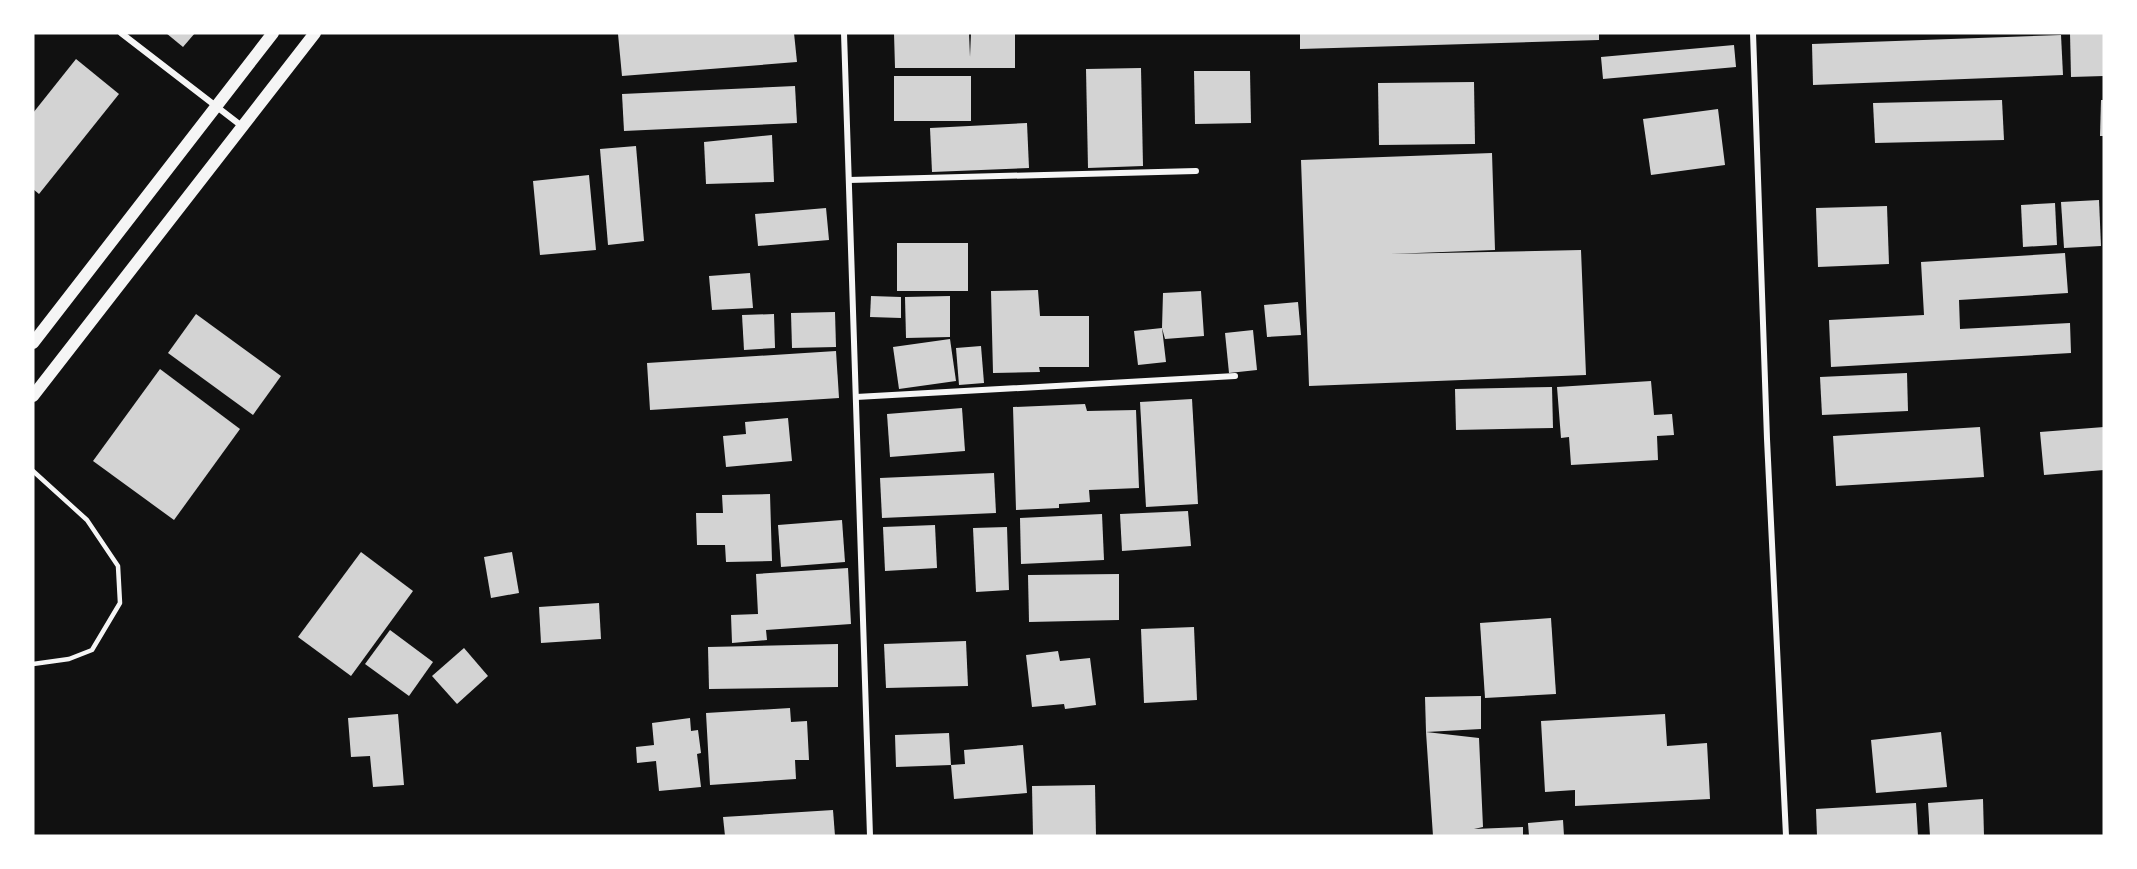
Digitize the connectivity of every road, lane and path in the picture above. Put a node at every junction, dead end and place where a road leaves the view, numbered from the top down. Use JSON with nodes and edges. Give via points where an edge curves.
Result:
{"nodes":[{"id":1,"x":121,"y":33,"type":"edge"},
{"id":2,"x":273,"y":33,"type":"edge"},
{"id":3,"x":315,"y":33,"type":"edge"},
{"id":4,"x":844,"y":33,"type":"edge"},
{"id":5,"x":1753,"y":33,"type":"edge"},
{"id":6,"x":216,"y":106,"type":"junction"},
{"id":7,"x":243,"y":128,"type":"junction"},
{"id":8,"x":1196,"y":171,"type":"dead end"},
{"id":9,"x":849,"y":180,"type":"junction"},
{"id":10,"x":33,"y":344,"type":"edge"},
{"id":11,"x":1235,"y":376,"type":"dead end"},
{"id":12,"x":33,"y":396,"type":"edge"},
{"id":13,"x":855,"y":398,"type":"junction"},
{"id":14,"x":33,"y":471,"type":"edge"},
{"id":15,"x":33,"y":664,"type":"edge"},
{"id":16,"x":870,"y":836,"type":"edge"},
{"id":17,"x":1786,"y":836,"type":"edge"}],
"edges":[{"from":1,"to":6,"type":"street"},
{"from":2,"to":6,"type":"main road"},
{"from":3,"to":7,"type":"main road"},
{"from":4,"to":9,"type":"street"},
{"from":5,"to":17,"type":"street"},
{"from":6,"to":7,"type":"street"},
{"from":6,"to":10,"type":"main road"},
{"from":7,"to":12,"type":"main road"},
{"from":8,"to":9,"type":"street"},
{"from":9,"to":13,"type":"street"},
{"from":11,"to":13,"type":"street"},
{"from":13,"to":16,"type":"street"},
{"from":14,"to":15,"type":"lane","via":[[87,520],[118,566],[120,603],[92,650],[69,659]]}]}
